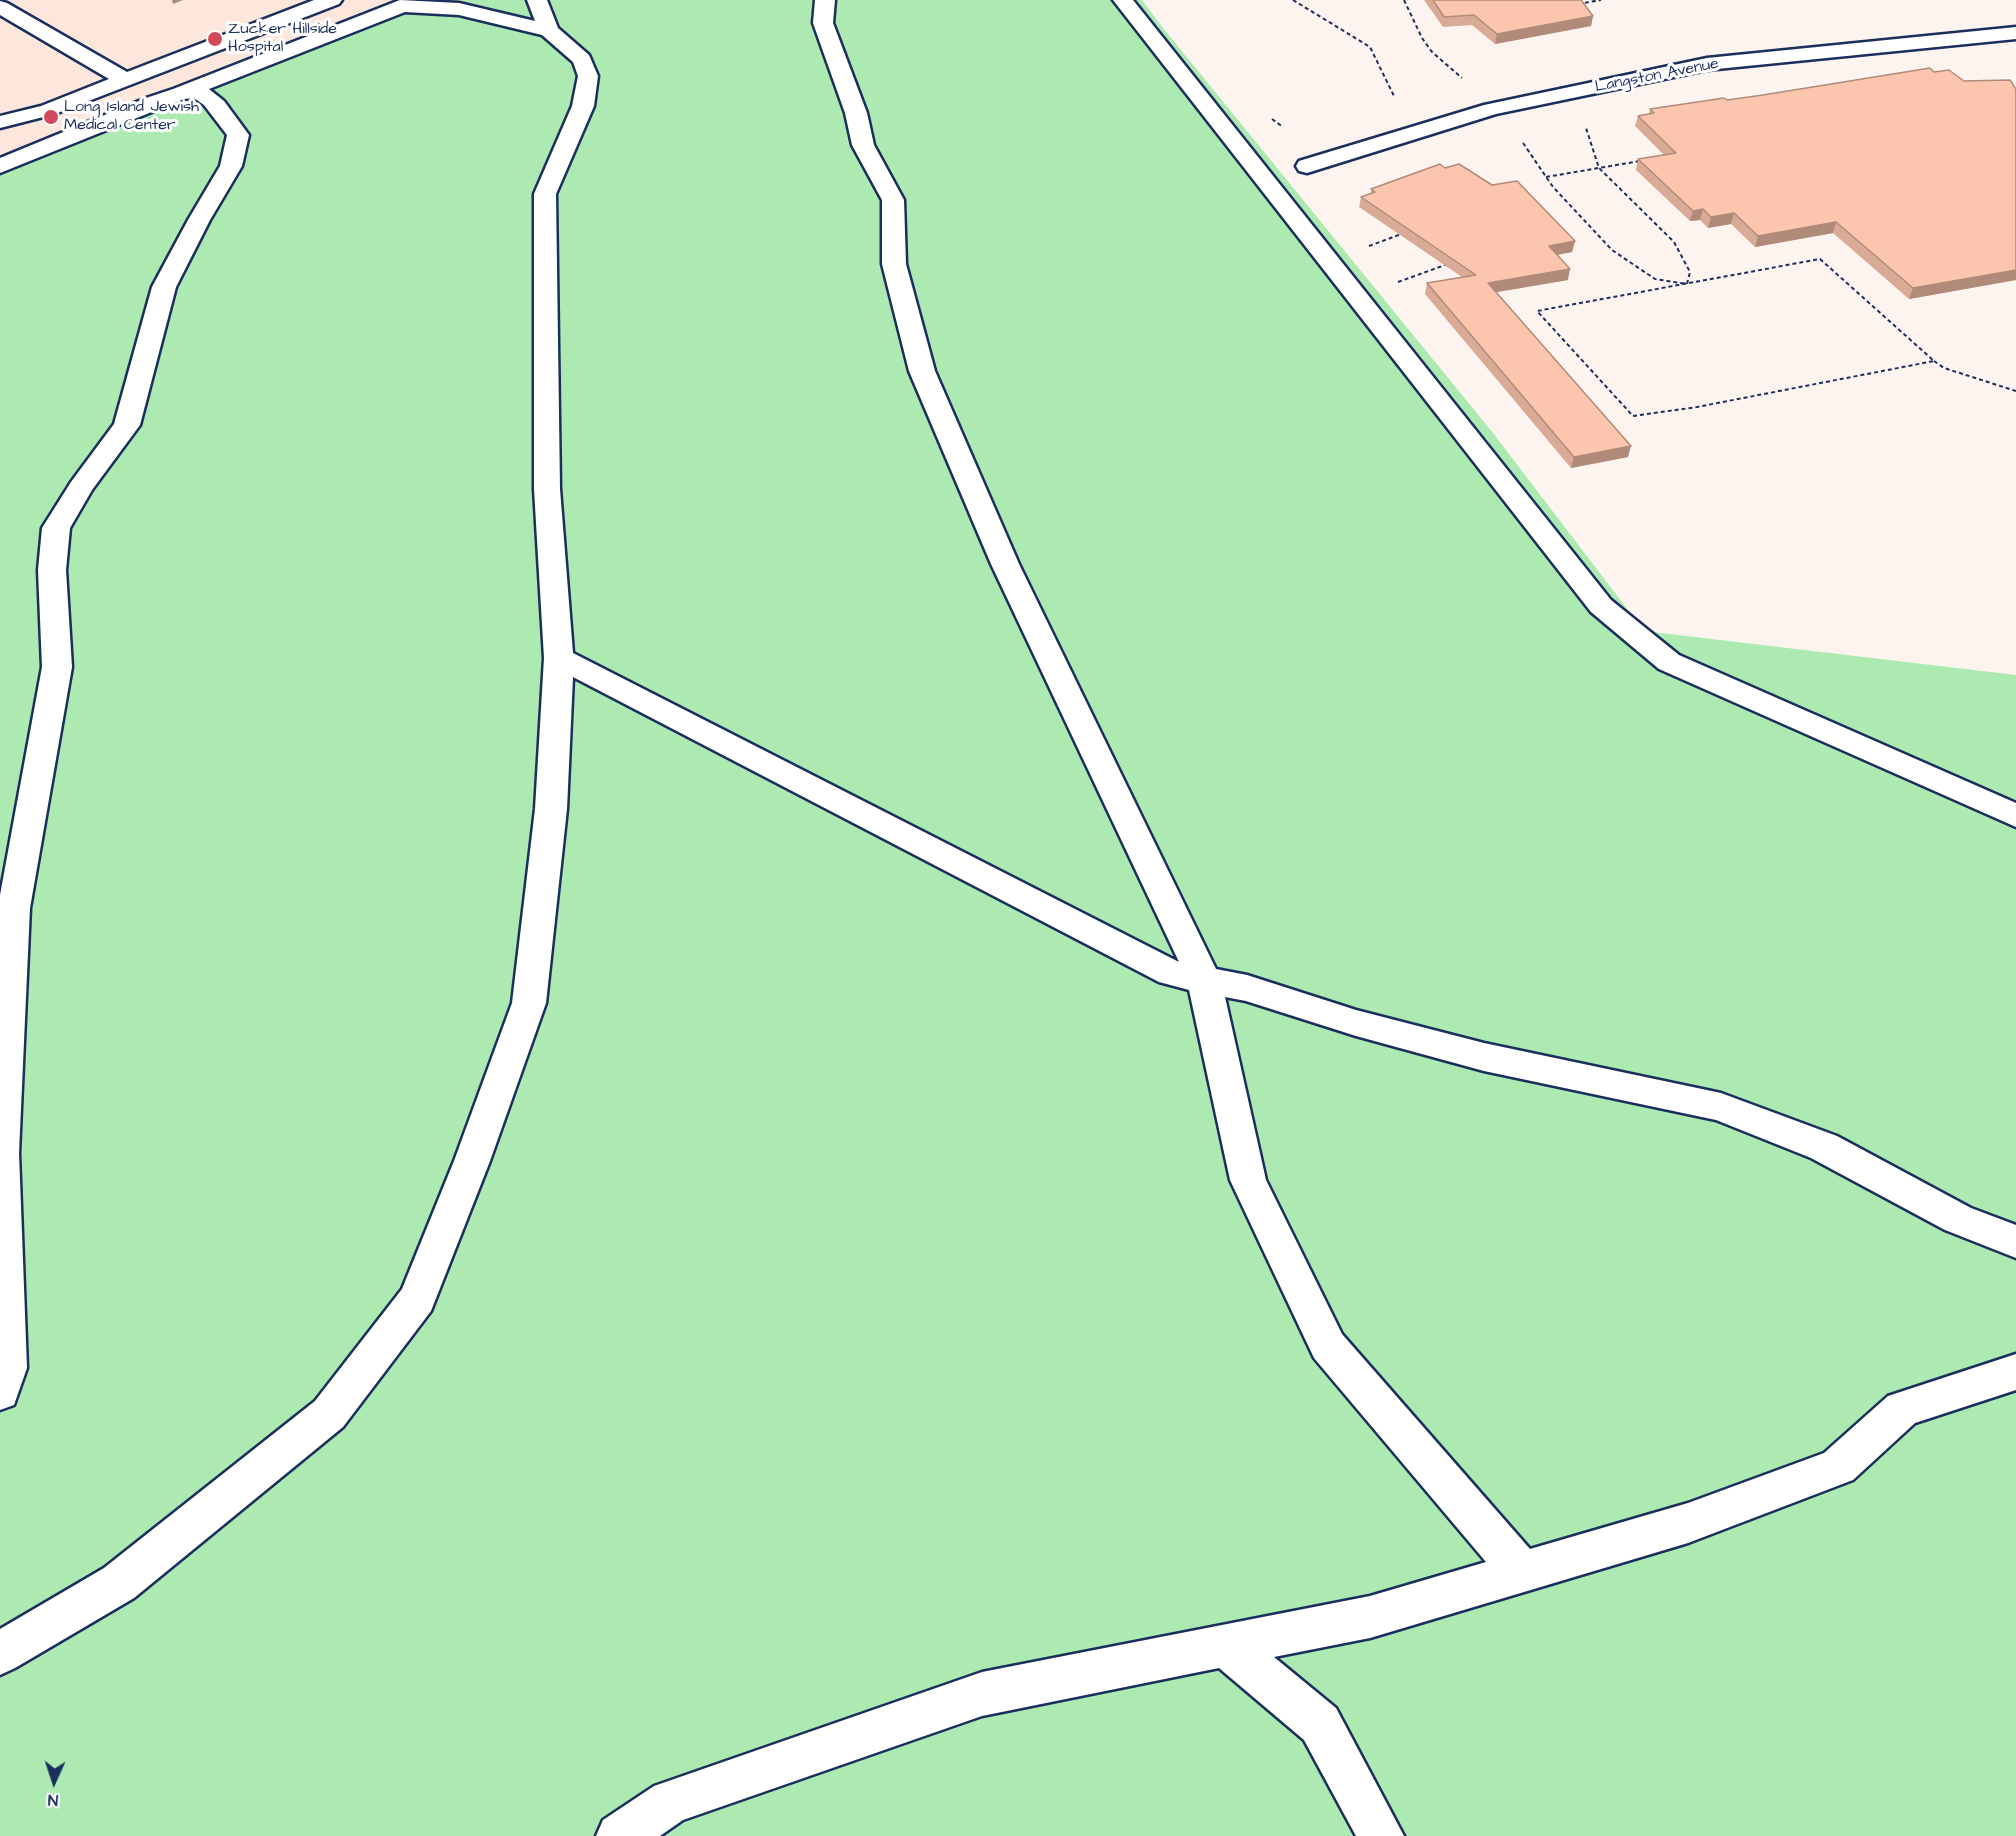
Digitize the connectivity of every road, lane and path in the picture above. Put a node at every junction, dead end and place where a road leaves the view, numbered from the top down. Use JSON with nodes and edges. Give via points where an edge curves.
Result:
{"nodes":[{"id":1,"x":332,"y":0,"type":"edge"},
{"id":2,"x":537,"y":0,"type":"edge"},
{"id":3,"x":825,"y":0,"type":"edge"},
{"id":4,"x":1123,"y":0,"type":"edge"},
{"id":5,"x":1293,"y":0,"type":"edge"},
{"id":6,"x":1404,"y":0,"type":"edge"},
{"id":7,"x":1601,"y":0,"type":"edge"},
{"id":8,"x":410,"y":3,"type":"edge"},
{"id":9,"x":1573,"y":4,"type":"edge"},
{"id":10,"x":0,"y":7,"type":"edge"},
{"id":11,"x":549,"y":31,"type":"junction"},
{"id":12,"x":2016,"y":33,"type":"edge"},
{"id":13,"x":1463,"y":79,"type":"dead end"},
{"id":14,"x":126,"y":80,"type":"junction"},
{"id":15,"x":179,"y":94,"type":"junction"},
{"id":16,"x":1394,"y":96,"type":"dead end"},
{"id":17,"x":0,"y":122,"type":"edge"},
{"id":18,"x":1582,"y":124,"type":"dead end"},
{"id":19,"x":1518,"y":136,"type":"dead end"},
{"id":20,"x":1650,"y":159,"type":"edge"},
{"id":21,"x":0,"y":166,"type":"edge"},
{"id":22,"x":1307,"y":166,"type":"dead end"},
{"id":23,"x":1599,"y":168,"type":"junction"},
{"id":24,"x":1546,"y":177,"type":"junction"},
{"id":25,"x":1407,"y":232,"type":"edge"},
{"id":26,"x":1362,"y":249,"type":"dead end"},
{"id":27,"x":1452,"y":263,"type":"edge"},
{"id":28,"x":1397,"y":282,"type":"dead end"},
{"id":29,"x":1687,"y":284,"type":"junction"},
{"id":30,"x":1934,"y":361,"type":"junction"},
{"id":31,"x":2016,"y":391,"type":"edge"},
{"id":32,"x":559,"y":658,"type":"junction"},
{"id":33,"x":2016,"y":816,"type":"edge"},
{"id":34,"x":1204,"y":980,"type":"junction"},
{"id":35,"x":2016,"y":1242,"type":"edge"},
{"id":36,"x":2016,"y":1372,"type":"edge"},
{"id":37,"x":0,"y":1392,"type":"edge"},
{"id":38,"x":1523,"y":1573,"type":"junction"},
{"id":39,"x":1227,"y":1647,"type":"junction"},
{"id":40,"x":0,"y":1653,"type":"edge"},
{"id":41,"x":619,"y":1836,"type":"edge"},
{"id":42,"x":1382,"y":1836,"type":"edge"}],
"edges":[{"from":1,"to":14,"type":"street"},
{"from":2,"to":11,"type":"street"},
{"from":3,"to":34,"type":"street","via":[[823,23],[856,113],[863,145],[893,200],[894,264],[922,371],[1005,564]]},
{"from":4,"to":33,"type":"street","via":[[1601,606],[1669,662]]},
{"from":5,"to":16,"type":"path","via":[[1370,47]]},
{"from":6,"to":13,"type":"path","via":[[1422,38]]},
{"from":7,"to":9,"type":"path"},
{"from":8,"to":11,"type":"street","via":[[471,10]]},
{"from":8,"to":15,"type":"street"},
{"from":10,"to":14,"type":"street"},
{"from":11,"to":32,"type":"street","via":[[582,59],[588,76],[583,106],[545,194],[547,489]]},
{"from":12,"to":22,"type":"street","name":"Langston Avenue","via":[[1707,64],[1491,109]]},
{"from":14,"to":17,"type":"street","via":[[48,110]]},
{"from":15,"to":21,"type":"street"},
{"from":15,"to":37,"type":"street","via":[[200,93],[224,112],[238,135],[231,166],[164,287],[127,425],[56,528],[52,570],[57,667],[14,908],[0,1153],[7,1368]]},
{"from":18,"to":23,"type":"path","via":[[1588,129]]},
{"from":19,"to":24,"type":"path"},
{"from":20,"to":23,"type":"path"},
{"from":23,"to":24,"type":"path"},
{"from":23,"to":29,"type":"path","via":[[1674,242],[1690,272]]},
{"from":24,"to":29,"type":"path","via":[[1612,250],[1655,279]]},
{"from":25,"to":26,"type":"path"},
{"from":27,"to":28,"type":"path"},
{"from":29,"to":30,"type":"path","via":[[1820,260]]},
{"from":29,"to":30,"type":"path","via":[[1537,311],[1633,416]]},
{"from":30,"to":31,"type":"path","via":[[1944,368]]},
{"from":32,"to":34,"type":"street","via":[[1171,973]]},
{"from":32,"to":40,"type":"street","via":[[551,809],[529,1004],[417,1299],[329,1414],[119,1583]]},
{"from":34,"to":35,"type":"street","via":[[1247,988],[1356,1023],[1484,1057],[1721,1107],[1824,1147],[1958,1219]]},
{"from":34,"to":38,"type":"street","via":[[1248,1180],[1328,1346]]},
{"from":36,"to":38,"type":"street","via":[[1902,1409],[1838,1467],[1688,1523]]},
{"from":38,"to":39,"type":"street","via":[[1370,1617]]},
{"from":39,"to":41,"type":"street","via":[[982,1695],[670,1802]]},
{"from":39,"to":42,"type":"street","via":[[1320,1724]]}]}
